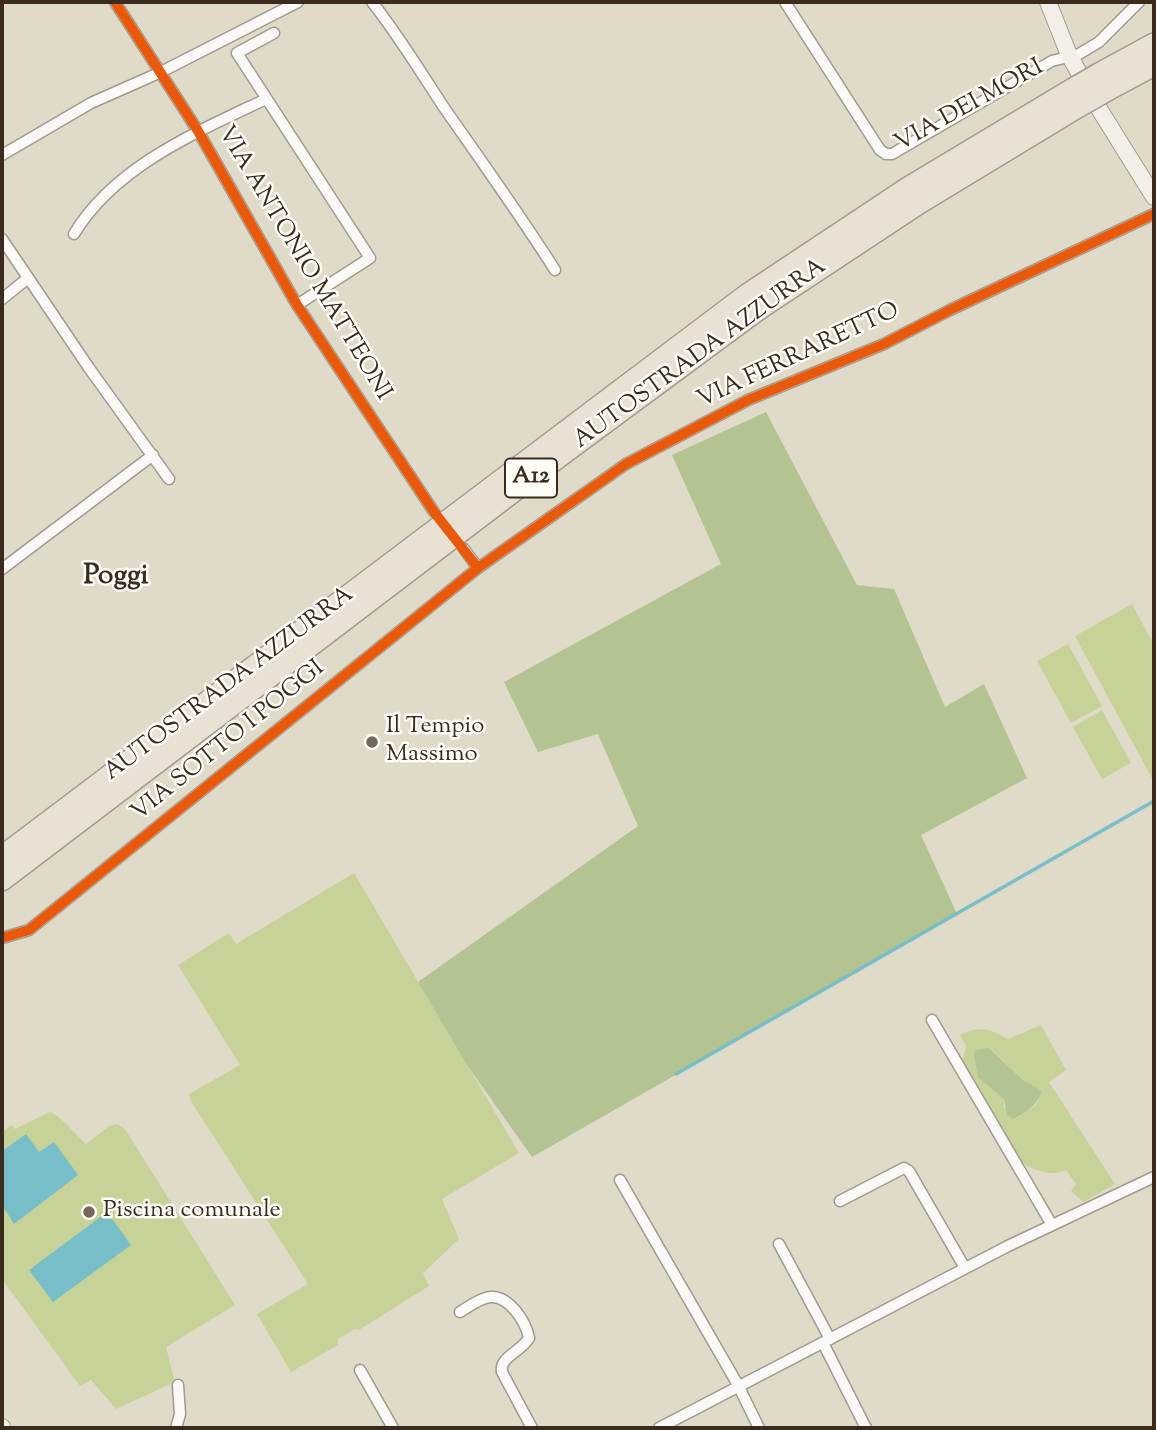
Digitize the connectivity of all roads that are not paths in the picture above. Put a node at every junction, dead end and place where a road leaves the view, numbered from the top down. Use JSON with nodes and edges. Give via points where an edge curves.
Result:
{"nodes":[{"id":1,"x":115,"y":2,"type":"edge"},
{"id":2,"x":298,"y":2,"type":"edge"},
{"id":3,"x":372,"y":2,"type":"edge"},
{"id":4,"x":785,"y":2,"type":"edge"},
{"id":5,"x":1048,"y":2,"type":"edge"},
{"id":6,"x":1139,"y":2,"type":"edge"},
{"id":7,"x":274,"y":33,"type":"dead end"},
{"id":8,"x":1154,"y":44,"type":"edge"},
{"id":9,"x":1069,"y":55,"type":"junction"},
{"id":10,"x":1154,"y":65,"type":"edge"},
{"id":11,"x":161,"y":72,"type":"junction"},
{"id":12,"x":1104,"y":82,"type":"junction"},
{"id":13,"x":1076,"y":97,"type":"junction"},
{"id":14,"x":266,"y":99,"type":"junction"},
{"id":15,"x":198,"y":131,"type":"junction"},
{"id":16,"x":2,"y":155,"type":"edge"},
{"id":17,"x":1154,"y":197,"type":"edge"},
{"id":18,"x":1154,"y":214,"type":"edge"},
{"id":19,"x":74,"y":234,"type":"dead end"},
{"id":20,"x":2,"y":239,"type":"edge"},
{"id":21,"x":555,"y":270,"type":"dead end"},
{"id":22,"x":28,"y":278,"type":"junction"},
{"id":23,"x":2,"y":299,"type":"edge"},
{"id":24,"x":297,"y":305,"type":"junction"},
{"id":25,"x":153,"y":455,"type":"junction"},
{"id":26,"x":169,"y":479,"type":"dead end"},
{"id":27,"x":433,"y":512,"type":"dead end"},
{"id":28,"x":464,"y":549,"type":"dead end"},
{"id":29,"x":478,"y":568,"type":"junction"},
{"id":30,"x":2,"y":569,"type":"edge"},
{"id":31,"x":2,"y":857,"type":"edge"},
{"id":32,"x":2,"y":880,"type":"edge"},
{"id":33,"x":2,"y":938,"type":"edge"},
{"id":34,"x":932,"y":1020,"type":"dead end"},
{"id":35,"x":1154,"y":1177,"type":"edge"},
{"id":36,"x":620,"y":1180,"type":"dead end"},
{"id":37,"x":840,"y":1201,"type":"dead end"},
{"id":38,"x":1052,"y":1225,"type":"junction"},
{"id":39,"x":779,"y":1244,"type":"dead end"},
{"id":40,"x":965,"y":1268,"type":"junction"},
{"id":41,"x":460,"y":1312,"type":"dead end"},
{"id":42,"x":827,"y":1341,"type":"junction"},
{"id":43,"x":360,"y":1370,"type":"dead end"},
{"id":44,"x":178,"y":1385,"type":"dead end"},
{"id":45,"x":738,"y":1385,"type":"junction"},
{"id":46,"x":176,"y":1428,"type":"edge"},
{"id":47,"x":394,"y":1428,"type":"edge"},
{"id":48,"x":532,"y":1428,"type":"edge"},
{"id":49,"x":659,"y":1428,"type":"edge"},
{"id":50,"x":759,"y":1428,"type":"edge"},
{"id":51,"x":866,"y":1428,"type":"edge"}],
"edges":[{"from":1,"to":11,"type":"street","name":"VIA ANTONIO MATTEONI"},
{"from":2,"to":11,"type":"street"},
{"from":3,"to":21,"type":"street"},
{"from":4,"to":9,"type":"street","name":"VIA DEI MORI","via":[[886,154]]},
{"from":5,"to":9,"type":"main road"},
{"from":6,"to":9,"type":"street","via":[[1099,43]]},
{"from":7,"to":14,"type":"street","via":[[237,53]]},
{"from":8,"to":12,"type":"highway","name":"AUTOSTRADA AZZURRA","number":"A12"},
{"from":9,"to":17,"type":"main road"},
{"from":10,"to":12,"type":"highway","name":"AUTOSTRADA AZZURRA","number":"A12"},
{"from":11,"to":15,"type":"street","name":"VIA ANTONIO MATTEONI"},
{"from":11,"to":16,"type":"street","via":[[91,103]]},
{"from":12,"to":13,"type":"highway","name":"AUTOSTRADA AZZURRA","number":"A12","bridge":true},
{"from":13,"to":31,"type":"highway","name":"AUTOSTRADA AZZURRA","number":"A12","via":[[908,188],[747,296]]},
{"from":13,"to":32,"type":"highway","name":"AUTOSTRADA AZZURRA","number":"A12","via":[[757,310]]},
{"from":14,"to":15,"type":"street"},
{"from":14,"to":24,"type":"street","via":[[370,258]]},
{"from":15,"to":19,"type":"street","via":[[151,159],[108,193]]},
{"from":15,"to":24,"type":"street","name":"VIA ANTONIO MATTEONI"},
{"from":18,"to":29,"type":"street","name":"VIA FERRARETTO","via":[[884,344],[748,400],[650,451]]},
{"from":20,"to":22,"type":"street"},
{"from":22,"to":23,"type":"street"},
{"from":22,"to":25,"type":"street"},
{"from":24,"to":27,"type":"street","name":"VIA ANTONIO MATTEONI"},
{"from":25,"to":26,"type":"street"},
{"from":25,"to":30,"type":"street"},
{"from":28,"to":29,"type":"street"},
{"from":29,"to":33,"type":"street","name":"VIA SOTTO I POGGI","via":[[29,930]]},
{"from":34,"to":38,"type":"street"},
{"from":35,"to":38,"type":"street"},
{"from":36,"to":45,"type":"street"},
{"from":37,"to":40,"type":"street","via":[[904,1168]]},
{"from":38,"to":40,"type":"street"},
{"from":39,"to":42,"type":"street"},
{"from":40,"to":42,"type":"street"},
{"from":41,"to":48,"type":"street","via":[[487,1297],[499,1298],[527,1327],[529,1338],[524,1348],[500,1365]]},
{"from":42,"to":45,"type":"street"},
{"from":42,"to":51,"type":"street"},
{"from":43,"to":47,"type":"street"},
{"from":44,"to":46,"type":"street"},
{"from":45,"to":49,"type":"street"},
{"from":45,"to":50,"type":"street"}]}
